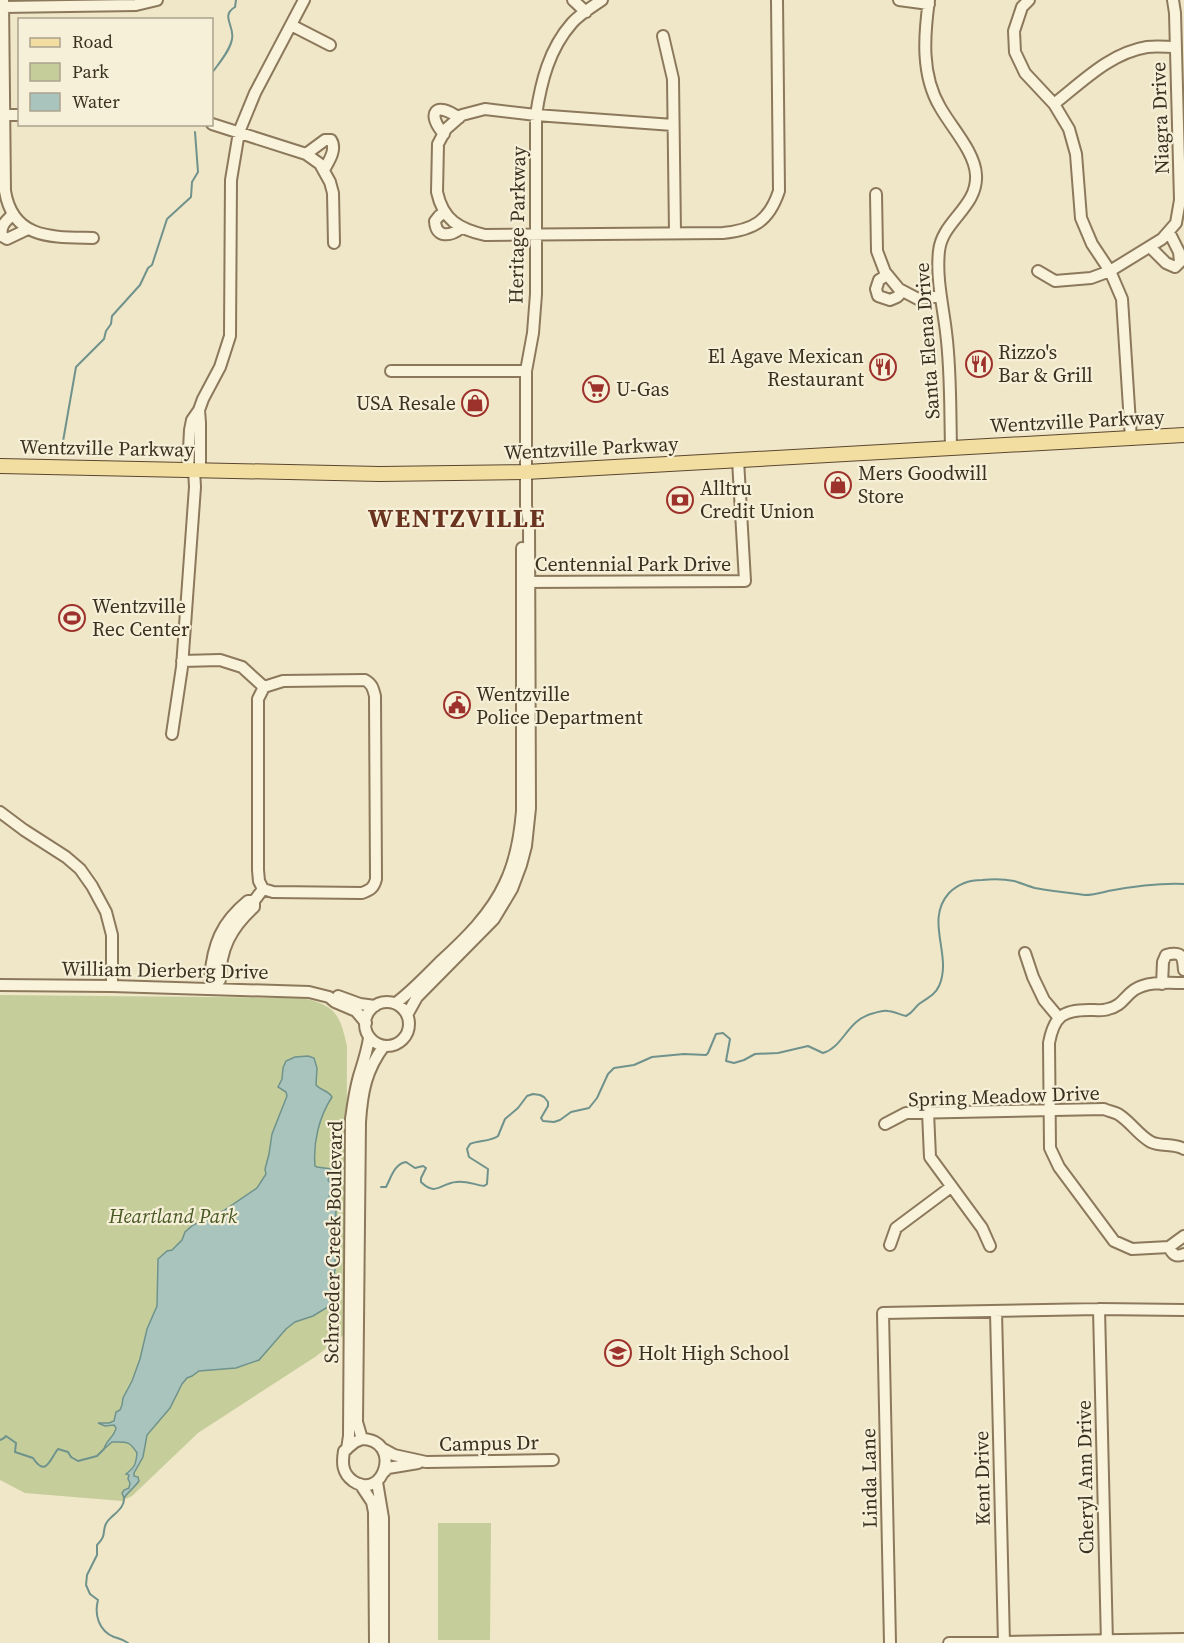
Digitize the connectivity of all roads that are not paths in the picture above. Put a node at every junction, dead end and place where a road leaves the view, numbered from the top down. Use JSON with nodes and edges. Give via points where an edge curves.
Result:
{"nodes":[{"id":1,"x":157,"y":0,"type":"edge"},
{"id":2,"x":304,"y":0,"type":"edge"},
{"id":3,"x":573,"y":0,"type":"edge"},
{"id":4,"x":602,"y":0,"type":"edge"},
{"id":5,"x":777,"y":0,"type":"edge"},
{"id":6,"x":898,"y":0,"type":"edge"},
{"id":7,"x":1029,"y":0,"type":"edge"},
{"id":8,"x":1173,"y":0,"type":"edge"},
{"id":9,"x":929,"y":2,"type":"edge"},
{"id":10,"x":3,"y":3,"type":"edge"},
{"id":11,"x":99,"y":3,"type":"edge"},
{"id":12,"x":586,"y":12,"type":"junction"},
{"id":13,"x":291,"y":25,"type":"junction"},
{"id":14,"x":663,"y":36,"type":"dead end"},
{"id":15,"x":330,"y":45,"type":"dead end"},
{"id":16,"x":1176,"y":47,"type":"junction"},
{"id":17,"x":1054,"y":104,"type":"junction"},
{"id":18,"x":2,"y":115,"type":"edge"},
{"id":19,"x":18,"y":115,"type":"edge"},
{"id":20,"x":536,"y":115,"type":"junction"},
{"id":21,"x":459,"y":118,"type":"junction"},
{"id":22,"x":213,"y":124,"type":"edge"},
{"id":23,"x":673,"y":125,"type":"junction"},
{"id":24,"x":238,"y":132,"type":"junction"},
{"id":25,"x":444,"y":135,"type":"junction"},
{"id":26,"x":306,"y":154,"type":"junction"},
{"id":27,"x":324,"y":170,"type":"junction"},
{"id":28,"x":876,"y":194,"type":"dead end"},
{"id":29,"x":445,"y":212,"type":"junction"},
{"id":30,"x":12,"y":215,"type":"junction"},
{"id":31,"x":461,"y":228,"type":"junction"},
{"id":32,"x":28,"y":229,"type":"junction"},
{"id":33,"x":1169,"y":231,"type":"junction"},
{"id":34,"x":536,"y":233,"type":"junction"},
{"id":35,"x":675,"y":233,"type":"junction"},
{"id":36,"x":93,"y":238,"type":"dead end"},
{"id":37,"x":334,"y":243,"type":"dead end"},
{"id":38,"x":1150,"y":247,"type":"junction"},
{"id":39,"x":1038,"y":271,"type":"dead end"},
{"id":40,"x":1110,"y":271,"type":"junction"},
{"id":41,"x":887,"y":275,"type":"junction"},
{"id":42,"x":903,"y":291,"type":"junction"},
{"id":43,"x":940,"y":296,"type":"junction"},
{"id":44,"x":392,"y":371,"type":"dead end"},
{"id":45,"x":526,"y":371,"type":"junction"},
{"id":46,"x":1184,"y":435,"type":"edge"},
{"id":47,"x":1131,"y":439,"type":"junction"},
{"id":48,"x":951,"y":447,"type":"junction"},
{"id":49,"x":738,"y":460,"type":"junction"},
{"id":50,"x":0,"y":466,"type":"edge"},
{"id":51,"x":194,"y":470,"type":"junction"},
{"id":52,"x":526,"y":472,"type":"junction"},
{"id":53,"x":525,"y":582,"type":"junction"},
{"id":54,"x":182,"y":661,"type":"junction"},
{"id":55,"x":264,"y":687,"type":"junction"},
{"id":56,"x":172,"y":734,"type":"dead end"},
{"id":57,"x":0,"y":813,"type":"edge"},
{"id":58,"x":263,"y":889,"type":"junction"},
{"id":59,"x":1025,"y":953,"type":"dead end"},
{"id":60,"x":1184,"y":970,"type":"edge"},
{"id":61,"x":1184,"y":983,"type":"edge"},
{"id":62,"x":1162,"y":984,"type":"junction"},
{"id":63,"x":0,"y":985,"type":"edge"},
{"id":64,"x":112,"y":986,"type":"junction"},
{"id":65,"x":215,"y":986,"type":"junction"},
{"id":66,"x":329,"y":997,"type":"junction"},
{"id":67,"x":396,"y":1004,"type":"junction"},
{"id":68,"x":375,"y":1006,"type":"junction"},
{"id":69,"x":407,"y":1015,"type":"junction"},
{"id":70,"x":1059,"y":1018,"type":"junction"},
{"id":71,"x":366,"y":1023,"type":"junction"},
{"id":72,"x":369,"y":1038,"type":"junction"},
{"id":73,"x":384,"y":1046,"type":"junction"},
{"id":74,"x":1050,"y":1109,"type":"junction"},
{"id":75,"x":928,"y":1112,"type":"junction"},
{"id":76,"x":885,"y":1124,"type":"dead end"},
{"id":77,"x":1184,"y":1149,"type":"edge"},
{"id":78,"x":951,"y":1187,"type":"junction"},
{"id":79,"x":1184,"y":1236,"type":"edge"},
{"id":80,"x":890,"y":1245,"type":"dead end"},
{"id":81,"x":990,"y":1246,"type":"dead end"},
{"id":82,"x":1169,"y":1247,"type":"junction"},
{"id":83,"x":1184,"y":1254,"type":"edge"},
{"id":84,"x":1099,"y":1309,"type":"junction"},
{"id":85,"x":1184,"y":1310,"type":"edge"},
{"id":86,"x":996,"y":1312,"type":"junction"},
{"id":87,"x":362,"y":1439,"type":"junction"},
{"id":88,"x":347,"y":1449,"type":"junction"},
{"id":89,"x":382,"y":1449,"type":"junction"},
{"id":90,"x":553,"y":1460,"type":"dead end"},
{"id":91,"x":426,"y":1462,"type":"junction"},
{"id":92,"x":384,"y":1472,"type":"junction"},
{"id":93,"x":377,"y":1482,"type":"junction"},
{"id":94,"x":360,"y":1484,"type":"junction"},
{"id":95,"x":1184,"y":1639,"type":"edge"},
{"id":96,"x":1004,"y":1642,"type":"edge"},
{"id":97,"x":1107,"y":1642,"type":"edge"},
{"id":98,"x":375,"y":1643,"type":"edge"},
{"id":99,"x":383,"y":1643,"type":"edge"},
{"id":100,"x":890,"y":1643,"type":"edge"},
{"id":101,"x":950,"y":1643,"type":"edge"}],
"edges":[{"from":1,"to":11,"type":"street","via":[[136,5]]},
{"from":2,"to":13,"type":"street"},
{"from":3,"to":12,"type":"street"},
{"from":4,"to":12,"type":"street","name":"Heritage Parkway"},
{"from":5,"to":35,"type":"street","via":[[776,201],[763,220],[739,231]]},
{"from":6,"to":9,"type":"street","name":"Santa Elena Drive"},
{"from":7,"to":17,"type":"street","via":[[1014,31],[1015,52],[1025,74]]},
{"from":8,"to":16,"type":"street","name":"Niagra Drive"},
{"from":9,"to":43,"type":"street","name":"Santa Elena Drive","via":[[925,41],[928,77],[934,96],[974,159],[976,173],[972,199],[946,231],[939,249]]},
{"from":10,"to":11,"type":"street"},
{"from":10,"to":18,"type":"street"},
{"from":12,"to":20,"type":"street","name":"Heritage Parkway","via":[[572,22],[549,62]]},
{"from":13,"to":15,"type":"street"},
{"from":13,"to":24,"type":"street"},
{"from":14,"to":23,"type":"street","via":[[673,79]]},
{"from":16,"to":17,"type":"street","via":[[1147,47],[1126,53],[1106,63]]},
{"from":16,"to":33,"type":"street","name":"Niagra Drive","via":[[1180,200],[1176,223]]},
{"from":17,"to":40,"type":"street","via":[[1069,129],[1077,154],[1082,218],[1092,244]]},
{"from":18,"to":19,"type":"street"},
{"from":18,"to":30,"type":"street","via":[[5,191]]},
{"from":20,"to":21,"type":"street","via":[[486,109]]},
{"from":20,"to":23,"type":"street"},
{"from":20,"to":34,"type":"street","name":"Heritage Parkway"},
{"from":21,"to":25,"type":"street"},
{"from":21,"to":25,"type":"street","via":[[447,110],[437,111],[436,125]]},
{"from":22,"to":24,"type":"street"},
{"from":23,"to":35,"type":"street"},
{"from":24,"to":26,"type":"street"},
{"from":24,"to":51,"type":"street","via":[[231,180],[230,336],[224,357],[192,420]]},
{"from":25,"to":29,"type":"street","via":[[438,144],[437,192]]},
{"from":26,"to":27,"type":"street"},
{"from":26,"to":27,"type":"street","via":[[331,140],[333,149]]},
{"from":27,"to":37,"type":"street","via":[[333,193]]},
{"from":28,"to":41,"type":"street","via":[[877,250]]},
{"from":29,"to":31,"type":"street"},
{"from":29,"to":31,"type":"street","via":[[435,221],[437,231],[447,234]]},
{"from":30,"to":32,"type":"street"},
{"from":30,"to":32,"type":"street","via":[[1,228],[2,236],[7,239]]},
{"from":31,"to":34,"type":"street","via":[[485,235]]},
{"from":32,"to":36,"type":"street","via":[[45,236]]},
{"from":33,"to":38,"type":"street","name":"Niagra Drive"},
{"from":33,"to":38,"type":"street","via":[[1179,252],[1180,262],[1175,267]]},
{"from":34,"to":35,"type":"street"},
{"from":34,"to":45,"type":"street","name":"Heritage Parkway","via":[[536,294]]},
{"from":38,"to":40,"type":"street","name":"Niagra Drive"},
{"from":39,"to":40,"type":"street","name":"Niagra Drive","via":[[1055,281],[1091,278]]},
{"from":40,"to":47,"type":"street","via":[[1122,299]]},
{"from":41,"to":42,"type":"street"},
{"from":41,"to":42,"type":"street","via":[[879,280],[878,296],[890,300]]},
{"from":42,"to":43,"type":"street","via":[[918,299]]},
{"from":43,"to":48,"type":"street","name":"Santa Elena Drive","via":[[946,334]]},
{"from":44,"to":45,"type":"street"},
{"from":45,"to":52,"type":"street","name":"Heritage Parkway"},
{"from":46,"to":47,"type":"main road","name":"Wentzville Parkway"},
{"from":47,"to":48,"type":"main road","name":"Wentzville Parkway"},
{"from":48,"to":49,"type":"main road","name":"Wentzville Parkway"},
{"from":49,"to":52,"type":"main road","name":"Wentzville Parkway"},
{"from":49,"to":53,"type":"street","name":"Centennial Park Drive","via":[[745,581]]},
{"from":50,"to":51,"type":"main road","name":"Wentzville Parkway"},
{"from":51,"to":52,"type":"main road","name":"Wentzville Parkway"},
{"from":51,"to":54,"type":"street"},
{"from":52,"to":53,"type":"street","via":[[522,522]]},
{"from":53,"to":67,"type":"street","via":[[522,811],[514,861],[487,914]]},
{"from":53,"to":69,"type":"street","via":[[530,808],[521,865],[494,919],[417,997]]},
{"from":54,"to":55,"type":"street","via":[[231,663],[242,667]]},
{"from":54,"to":56,"type":"street"},
{"from":55,"to":58,"type":"street","via":[[258,699],[258,870]]},
{"from":55,"to":58,"type":"street","via":[[283,681],[370,682],[375,696],[376,879],[370,890],[362,893]]},
{"from":57,"to":64,"type":"street","via":[[66,857],[92,886],[106,912],[112,935]]},
{"from":58,"to":65,"type":"street","via":[[226,943],[220,980]]},
{"from":59,"to":70,"type":"street","via":[[1044,1000]]},
{"from":60,"to":62,"type":"street","via":[[1179,954],[1166,955]]},
{"from":61,"to":62,"type":"street"},
{"from":62,"to":70,"type":"street","via":[[1134,990],[1108,1010],[1073,1010]]},
{"from":63,"to":64,"type":"street","name":"William Dierberg Drive"},
{"from":64,"to":65,"type":"street","name":"William Dierberg Drive"},
{"from":65,"to":66,"type":"street","name":"William Dierberg Drive","via":[[309,992]]},
{"from":66,"to":68,"type":"street","name":"William Dierberg Drive","via":[[336,995]]},
{"from":66,"to":71,"type":"street","name":"William Dierberg Drive","via":[[356,1011]]},
{"from":67,"to":68,"type":"street"},
{"from":67,"to":69,"type":"street"},
{"from":68,"to":71,"type":"street"},
{"from":69,"to":73,"type":"street","via":[[409,1029],[405,1038]]},
{"from":70,"to":74,"type":"street","via":[[1049,1043]]},
{"from":71,"to":72,"type":"street"},
{"from":72,"to":73,"type":"street"},
{"from":72,"to":88,"type":"street","name":"Schroeder Creek Boulevard","via":[[351,1119]]},
{"from":73,"to":87,"type":"street","name":"Schroeder Creek Boulevard","via":[[367,1077],[360,1122],[357,1422]]},
{"from":74,"to":75,"type":"street","name":"Spring Meadow Drive"},
{"from":74,"to":77,"type":"street","name":"Spring Meadow Drive","via":[[1104,1109],[1117,1113],[1154,1144]]},
{"from":74,"to":82,"type":"street","via":[[1050,1148],[1054,1159],[1114,1241],[1132,1249]]},
{"from":75,"to":76,"type":"street","name":"Spring Meadow Drive","via":[[906,1113]]},
{"from":75,"to":78,"type":"street","via":[[930,1157]]},
{"from":78,"to":80,"type":"street","via":[[896,1228]]},
{"from":78,"to":81,"type":"street","via":[[982,1228]]},
{"from":79,"to":82,"type":"street"},
{"from":82,"to":83,"type":"street","via":[[1176,1256]]},
{"from":84,"to":85,"type":"street"},
{"from":84,"to":86,"type":"street"},
{"from":84,"to":97,"type":"street","name":"Cheryl Ann Drive"},
{"from":86,"to":96,"type":"street","name":"Kent Drive"},
{"from":86,"to":100,"type":"street","name":"Linda Lane","via":[[883,1313]]},
{"from":87,"to":88,"type":"street"},
{"from":87,"to":89,"type":"street","via":[[376,1442]]},
{"from":88,"to":94,"type":"street","via":[[343,1468]]},
{"from":89,"to":91,"type":"street","name":"Campus Dr"},
{"from":89,"to":92,"type":"street"},
{"from":90,"to":91,"type":"street","name":"Campus Dr"},
{"from":91,"to":92,"type":"street","name":"Campus Dr"},
{"from":92,"to":93,"type":"street"},
{"from":93,"to":94,"type":"street"},
{"from":93,"to":99,"type":"street","via":[[383,1518]]},
{"from":94,"to":98,"type":"street","via":[[374,1512]]},
{"from":95,"to":97,"type":"street"},
{"from":96,"to":97,"type":"street"},
{"from":96,"to":101,"type":"street"}]}
